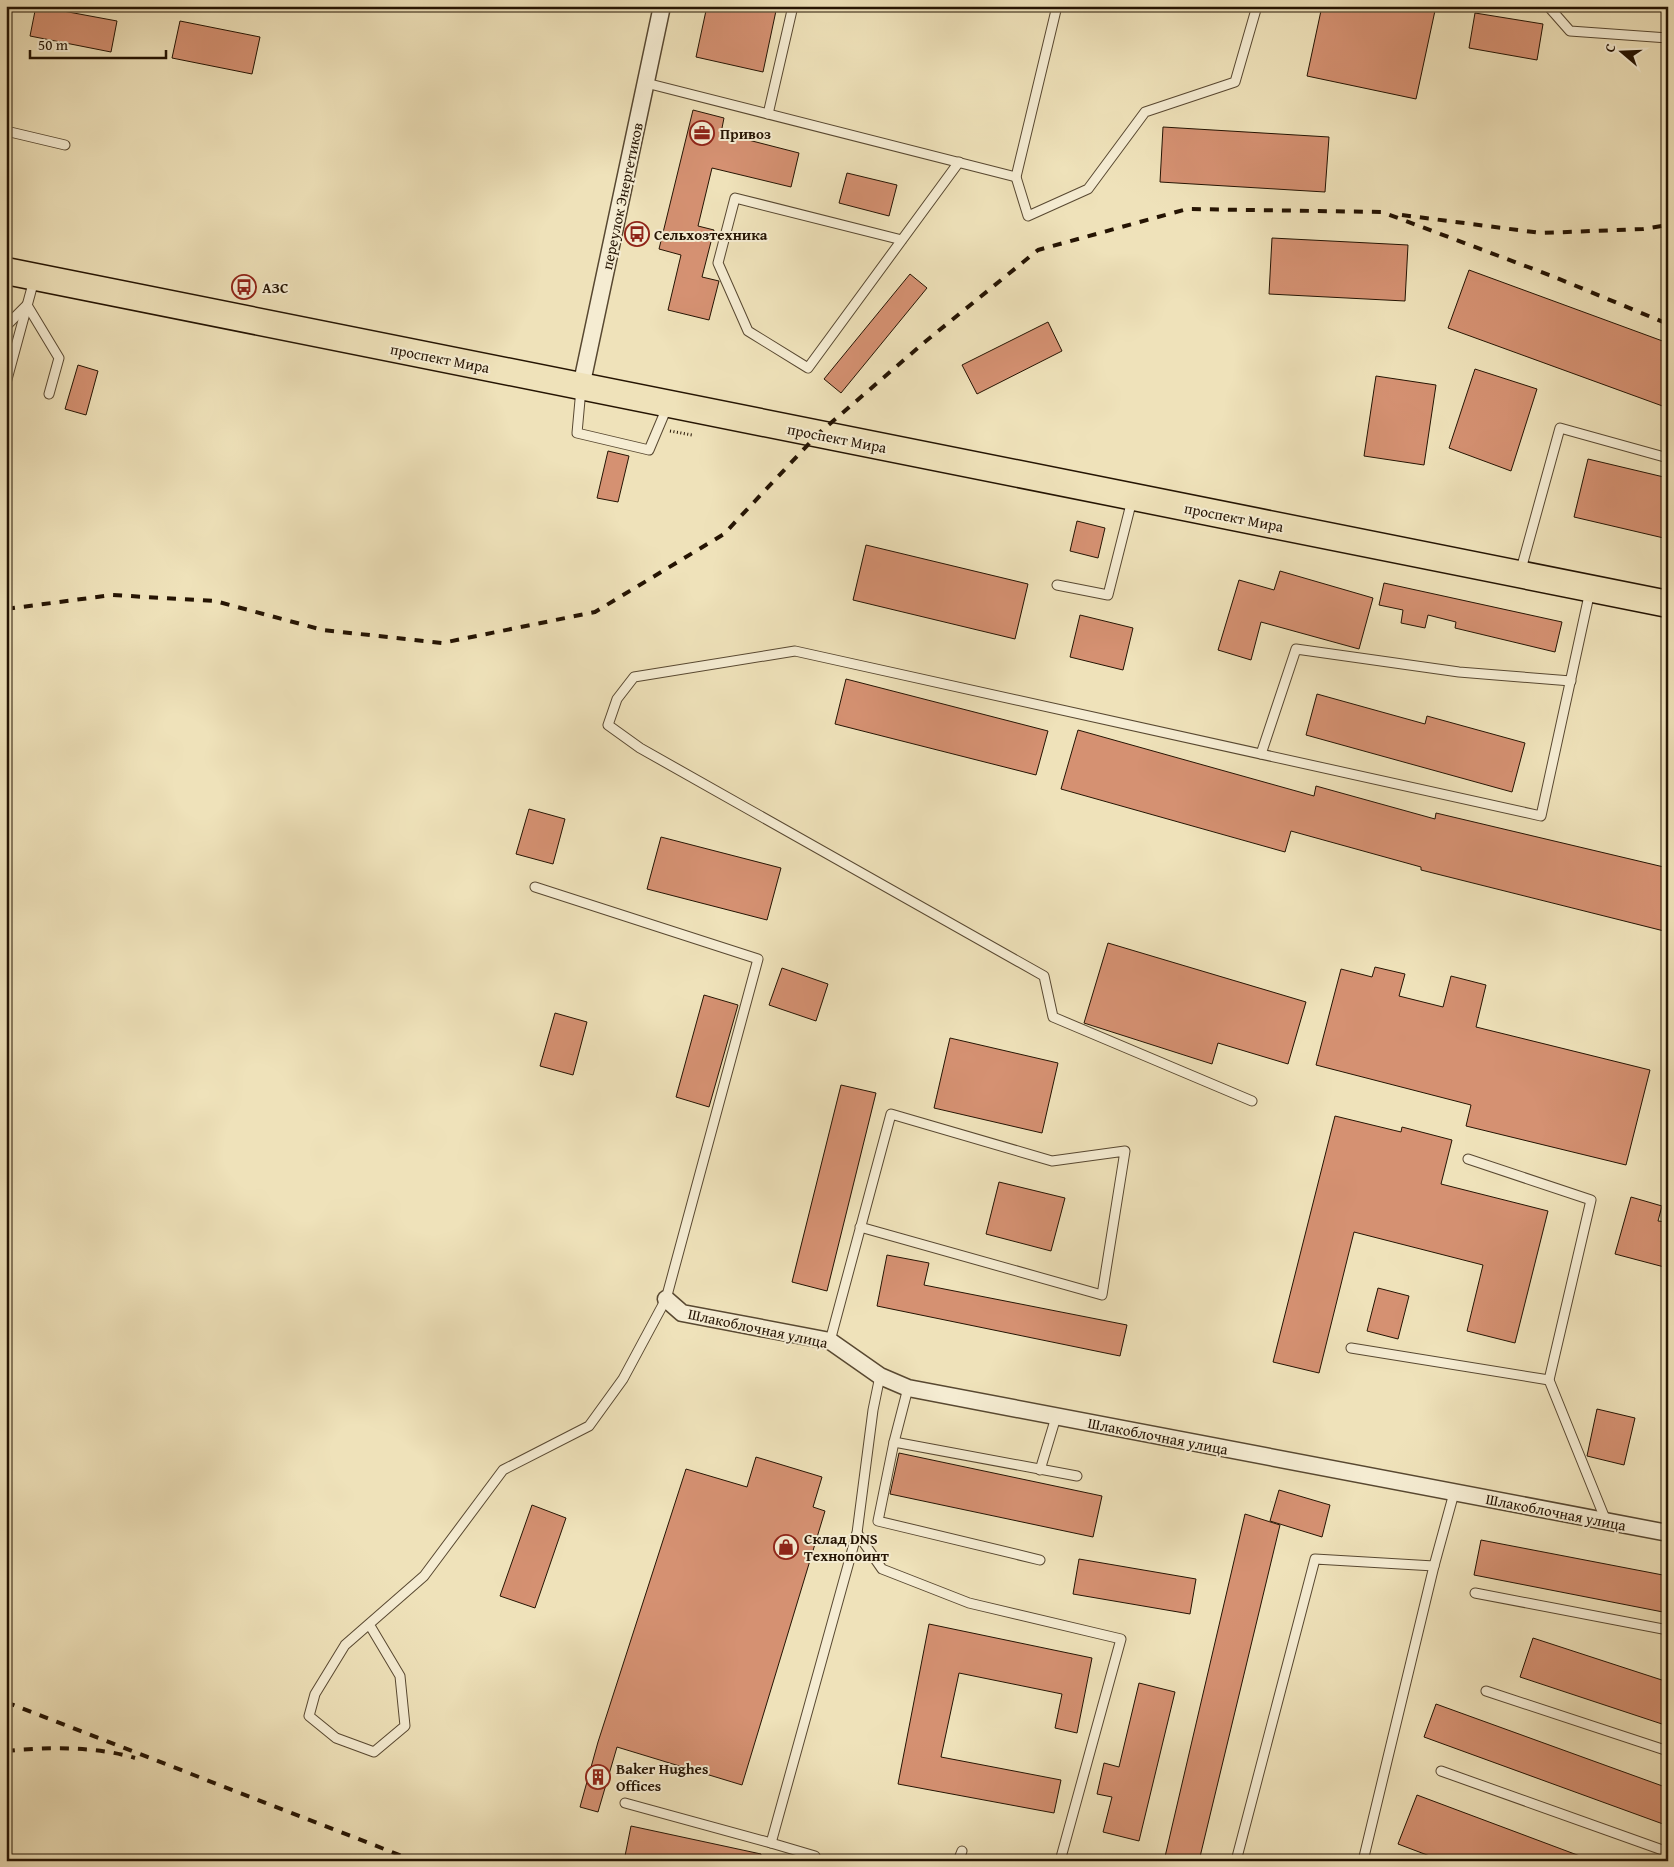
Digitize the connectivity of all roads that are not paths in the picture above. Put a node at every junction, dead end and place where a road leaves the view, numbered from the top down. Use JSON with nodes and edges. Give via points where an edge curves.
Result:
{"nodes":[{"id":1,"x":662,"y":6,"type":"edge"},
{"id":2,"x":793,"y":6,"type":"edge"},
{"id":3,"x":1058,"y":6,"type":"edge"},
{"id":4,"x":1257,"y":6,"type":"edge"},
{"id":5,"x":1548,"y":6,"type":"edge"},
{"id":6,"x":1668,"y":38,"type":"edge"},
{"id":7,"x":646,"y":83,"type":"junction"},
{"id":8,"x":768,"y":114,"type":"junction"},
{"id":9,"x":6,"y":131,"type":"edge"},
{"id":10,"x":65,"y":145,"type":"dead end"},
{"id":11,"x":959,"y":162,"type":"junction"},
{"id":12,"x":1016,"y":177,"type":"junction"},
{"id":13,"x":902,"y":240,"type":"junction"},
{"id":14,"x":6,"y":271,"type":"edge"},
{"id":15,"x":35,"y":277,"type":"junction"},
{"id":16,"x":27,"y":306,"type":"junction"},
{"id":17,"x":6,"y":326,"type":"edge"},
{"id":18,"x":6,"y":383,"type":"edge"},
{"id":19,"x":581,"y":387,"type":"junction"},
{"id":20,"x":49,"y":394,"type":"dead end"},
{"id":21,"x":668,"y":404,"type":"junction"},
{"id":22,"x":1668,"y":458,"type":"edge"},
{"id":23,"x":1132,"y":497,"type":"junction"},
{"id":24,"x":1520,"y":574,"type":"junction"},
{"id":25,"x":1057,"y":585,"type":"dead end"},
{"id":26,"x":1591,"y":588,"type":"junction"},
{"id":27,"x":1668,"y":604,"type":"edge"},
{"id":28,"x":1570,"y":681,"type":"junction"},
{"id":29,"x":1261,"y":754,"type":"junction"},
{"id":30,"x":535,"y":887,"type":"dead end"},
{"id":31,"x":1252,"y":1100,"type":"dead end"},
{"id":32,"x":1468,"y":1159,"type":"dead end"},
{"id":33,"x":860,"y":1228,"type":"junction"},
{"id":34,"x":666,"y":1300,"type":"junction"},
{"id":35,"x":830,"y":1341,"type":"junction"},
{"id":36,"x":1351,"y":1348,"type":"dead end"},
{"id":37,"x":880,"y":1376,"type":"junction"},
{"id":38,"x":1549,"y":1380,"type":"junction"},
{"id":39,"x":908,"y":1388,"type":"junction"},
{"id":40,"x":1056,"y":1417,"type":"junction"},
{"id":41,"x":894,"y":1442,"type":"junction"},
{"id":42,"x":1040,"y":1470,"type":"junction"},
{"id":43,"x":1078,"y":1476,"type":"dead end"},
{"id":44,"x":1454,"y":1492,"type":"junction"},
{"id":45,"x":1606,"y":1522,"type":"junction"},
{"id":46,"x":858,"y":1533,"type":"junction"},
{"id":47,"x":1668,"y":1533,"type":"edge"},
{"id":48,"x":1040,"y":1560,"type":"dead end"},
{"id":49,"x":1434,"y":1566,"type":"junction"},
{"id":50,"x":1475,"y":1593,"type":"dead end"},
{"id":51,"x":369,"y":1624,"type":"junction"},
{"id":52,"x":1668,"y":1630,"type":"edge"},
{"id":53,"x":1486,"y":1691,"type":"dead end"},
{"id":54,"x":1668,"y":1751,"type":"edge"},
{"id":55,"x":1441,"y":1771,"type":"dead end"},
{"id":56,"x":625,"y":1803,"type":"dead end"},
{"id":57,"x":771,"y":1843,"type":"junction"},
{"id":58,"x":962,"y":1851,"type":"dead end"},
{"id":59,"x":1668,"y":1852,"type":"edge"},
{"id":60,"x":814,"y":1861,"type":"edge"},
{"id":61,"x":958,"y":1861,"type":"edge"},
{"id":62,"x":1060,"y":1861,"type":"edge"},
{"id":63,"x":1236,"y":1861,"type":"edge"},
{"id":64,"x":1363,"y":1861,"type":"edge"}],
"edges":[{"from":1,"to":7,"type":"street","name":"переулок Энергетиков"},
{"from":2,"to":8,"type":"lane"},
{"from":3,"to":12,"type":"lane"},
{"from":4,"to":12,"type":"lane","via":[[1235,82],[1145,112],[1088,189],[1028,216]]},
{"from":5,"to":6,"type":"lane","via":[[1570,31]]},
{"from":7,"to":8,"type":"lane"},
{"from":7,"to":19,"type":"street","name":"переулок Энергетиков"},
{"from":8,"to":11,"type":"lane"},
{"from":9,"to":10,"type":"lane"},
{"from":11,"to":12,"type":"lane"},
{"from":11,"to":13,"type":"lane"},
{"from":13,"to":13,"type":"lane","via":[[735,198],[718,263],[748,331],[808,368]]},
{"from":14,"to":15,"type":"main road","name":"проспект Мира"},
{"from":15,"to":16,"type":"lane"},
{"from":15,"to":19,"type":"main road","name":"проспект Мира"},
{"from":16,"to":17,"type":"lane"},
{"from":16,"to":18,"type":"lane"},
{"from":16,"to":20,"type":"lane","via":[[59,358]]},
{"from":19,"to":21,"type":"main road","name":"проспект Мира"},
{"from":19,"to":21,"type":"lane","via":[[577,433],[649,450]]},
{"from":21,"to":23,"type":"main road","name":"проспект Мира"},
{"from":22,"to":24,"type":"lane","via":[[1560,428]]},
{"from":23,"to":24,"type":"main road","name":"проспект Мира"},
{"from":23,"to":25,"type":"lane","via":[[1108,595]]},
{"from":24,"to":26,"type":"main road","name":"проспект Мира"},
{"from":26,"to":27,"type":"main road","name":"проспект Мира"},
{"from":26,"to":28,"type":"lane"},
{"from":28,"to":29,"type":"lane","via":[[1459,672],[1296,649]]},
{"from":28,"to":29,"type":"lane","via":[[1541,816]]},
{"from":29,"to":31,"type":"lane","via":[[795,651],[634,677],[617,699],[608,726],[640,748],[1044,976],[1054,1017]]},
{"from":30,"to":34,"type":"lane","via":[[758,959]]},
{"from":32,"to":38,"type":"lane","via":[[1591,1200]]},
{"from":33,"to":33,"type":"lane","via":[[891,1114],[1052,1160],[1125,1151],[1102,1295]]},
{"from":33,"to":35,"type":"lane"},
{"from":34,"to":35,"type":"street","name":"Шлакоблочная улица","via":[[682,1313]]},
{"from":34,"to":51,"type":"lane","via":[[623,1379],[589,1426],[503,1470],[424,1576]]},
{"from":35,"to":37,"type":"street","name":"Шлакоблочная улица"},
{"from":36,"to":38,"type":"lane"},
{"from":37,"to":39,"type":"street","name":"Шлакоблочная улица"},
{"from":37,"to":46,"type":"lane"},
{"from":38,"to":45,"type":"lane"},
{"from":39,"to":40,"type":"street","name":"Шлакоблочная улица"},
{"from":39,"to":41,"type":"lane"},
{"from":40,"to":42,"type":"lane"},
{"from":40,"to":44,"type":"street","name":"Шлакоблочная улица"},
{"from":41,"to":42,"type":"lane"},
{"from":41,"to":48,"type":"lane","via":[[878,1521]]},
{"from":42,"to":43,"type":"lane"},
{"from":44,"to":45,"type":"street","name":"Шлакоблочная улица"},
{"from":44,"to":49,"type":"lane"},
{"from":45,"to":47,"type":"street","name":"Шлакоблочная улица"},
{"from":46,"to":57,"type":"lane"},
{"from":46,"to":62,"type":"lane","via":[[882,1569],[969,1603],[1120,1639]]},
{"from":49,"to":63,"type":"lane","via":[[1315,1559]]},
{"from":49,"to":64,"type":"lane"},
{"from":50,"to":52,"type":"lane"},
{"from":51,"to":51,"type":"lane","via":[[400,1676],[405,1726],[374,1752],[336,1738],[309,1716],[316,1694],[345,1645]]},
{"from":53,"to":54,"type":"lane"},
{"from":55,"to":59,"type":"lane"},
{"from":56,"to":57,"type":"lane"},
{"from":57,"to":60,"type":"lane","via":[[815,1856]]},
{"from":58,"to":61,"type":"lane"}]}
